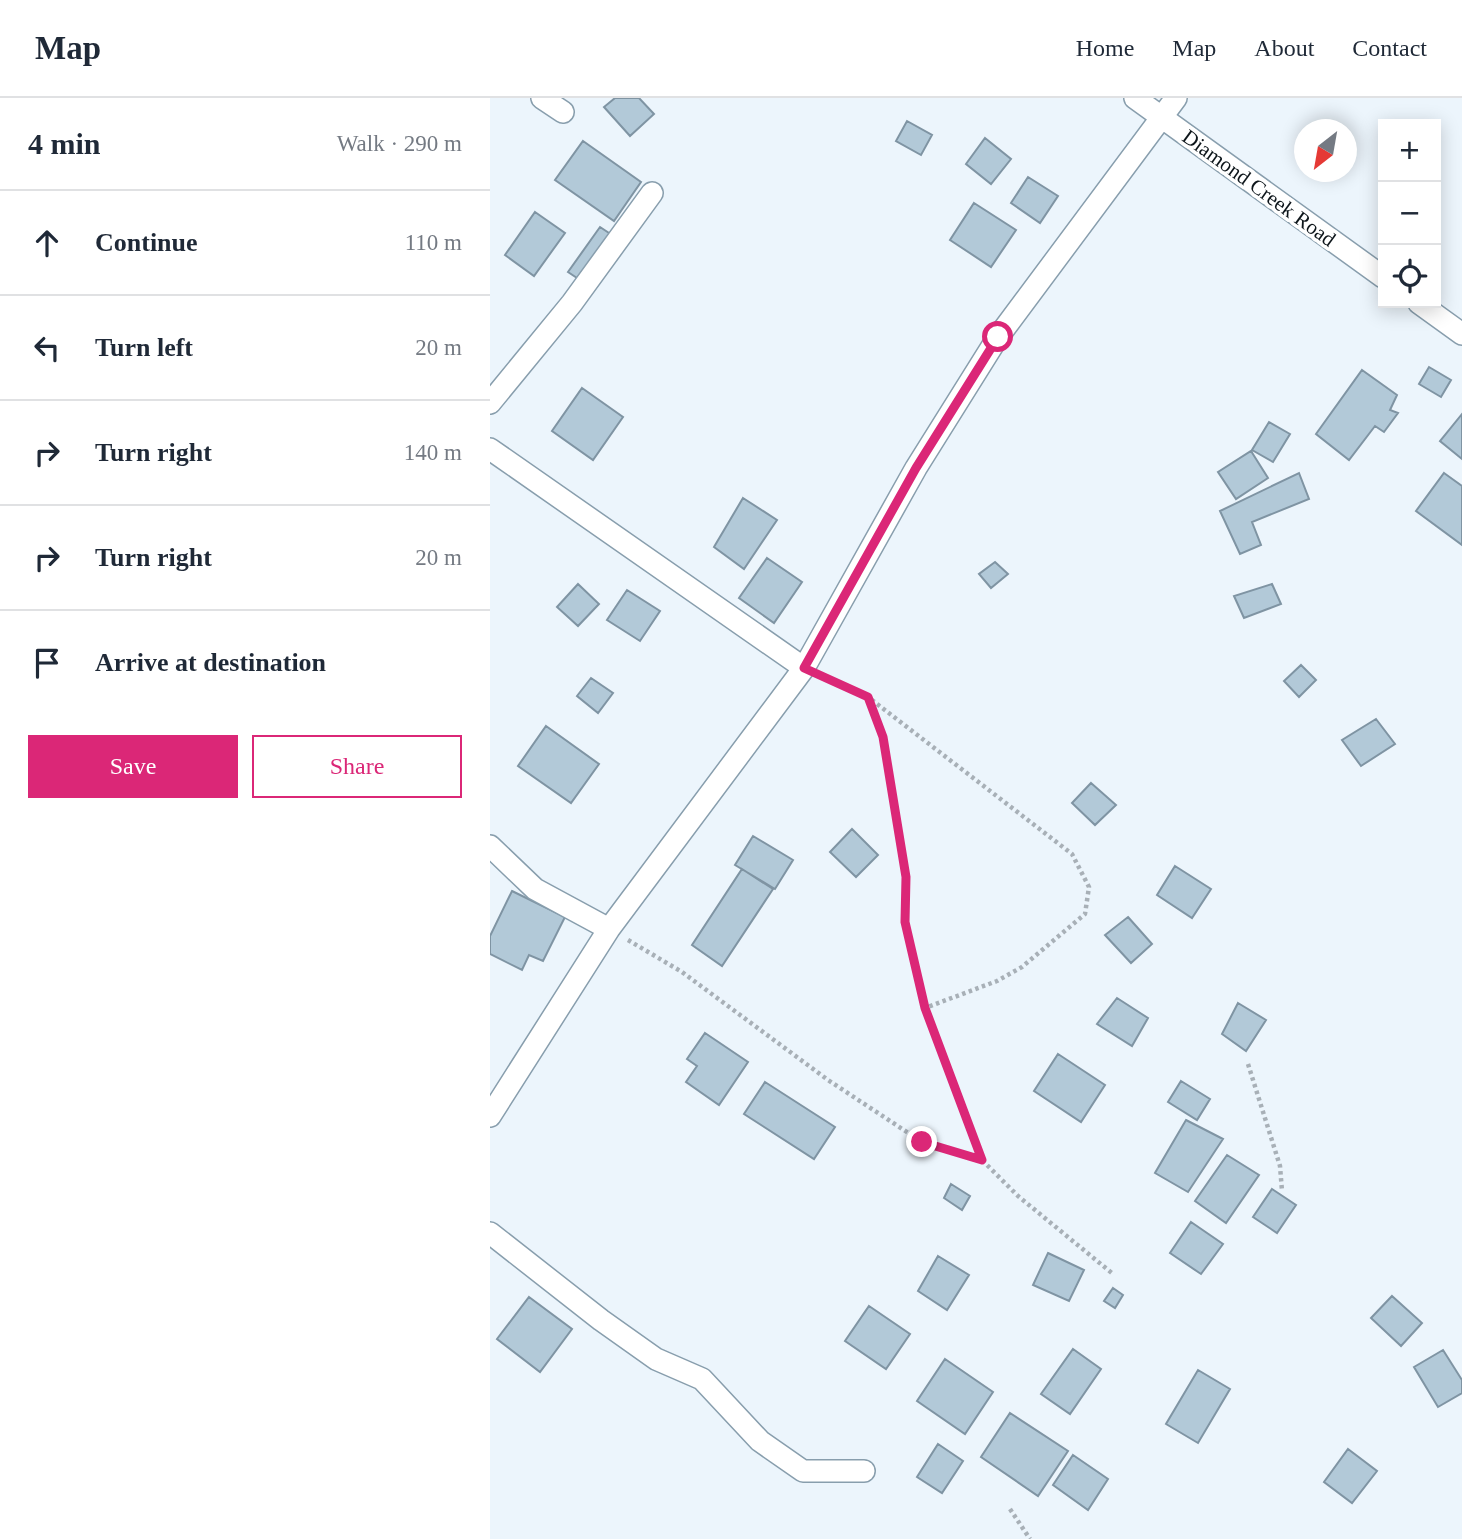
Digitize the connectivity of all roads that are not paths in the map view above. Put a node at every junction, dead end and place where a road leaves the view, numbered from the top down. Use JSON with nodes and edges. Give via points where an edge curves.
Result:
{"nodes":[{"id":1,"x":542,"y":98,"type":"edge"},
{"id":2,"x":1135,"y":98,"type":"edge"},
{"id":3,"x":1176,"y":98,"type":"edge"},
{"id":4,"x":562,"y":112,"type":"dead end"},
{"id":5,"x":1161,"y":116,"type":"junction"},
{"id":6,"x":652,"y":193,"type":"dead end"},
{"id":7,"x":1378,"y":273,"type":"edge"},
{"id":8,"x":1426,"y":308,"type":"edge"},
{"id":9,"x":1462,"y":334,"type":"edge"},
{"id":10,"x":490,"y":402,"type":"edge"},
{"id":11,"x":490,"y":449,"type":"edge"},
{"id":12,"x":804,"y":668,"type":"junction"},
{"id":13,"x":490,"y":846,"type":"edge"},
{"id":14,"x":609,"y":929,"type":"junction"},
{"id":15,"x":490,"y":1115,"type":"edge"},
{"id":16,"x":490,"y":1233,"type":"edge"},
{"id":17,"x":864,"y":1471,"type":"dead end"}],
"edges":[{"from":1,"to":4,"type":"street"},
{"from":2,"to":5,"type":"street","name":"Diamond Creek Road"},
{"from":3,"to":5,"type":"street"},
{"from":5,"to":7,"type":"street","name":"Diamond Creek Road"},
{"from":5,"to":12,"type":"street","via":[[998,337],[916,468]]},
{"from":6,"to":10,"type":"street","via":[[572,303]]},
{"from":8,"to":9,"type":"street"},
{"from":11,"to":12,"type":"street"},
{"from":12,"to":14,"type":"street"},
{"from":13,"to":14,"type":"street","via":[[535,889]]},
{"from":14,"to":15,"type":"street"},
{"from":16,"to":17,"type":"street","via":[[656,1359],[702,1379],[760,1441],[803,1471]]}]}
